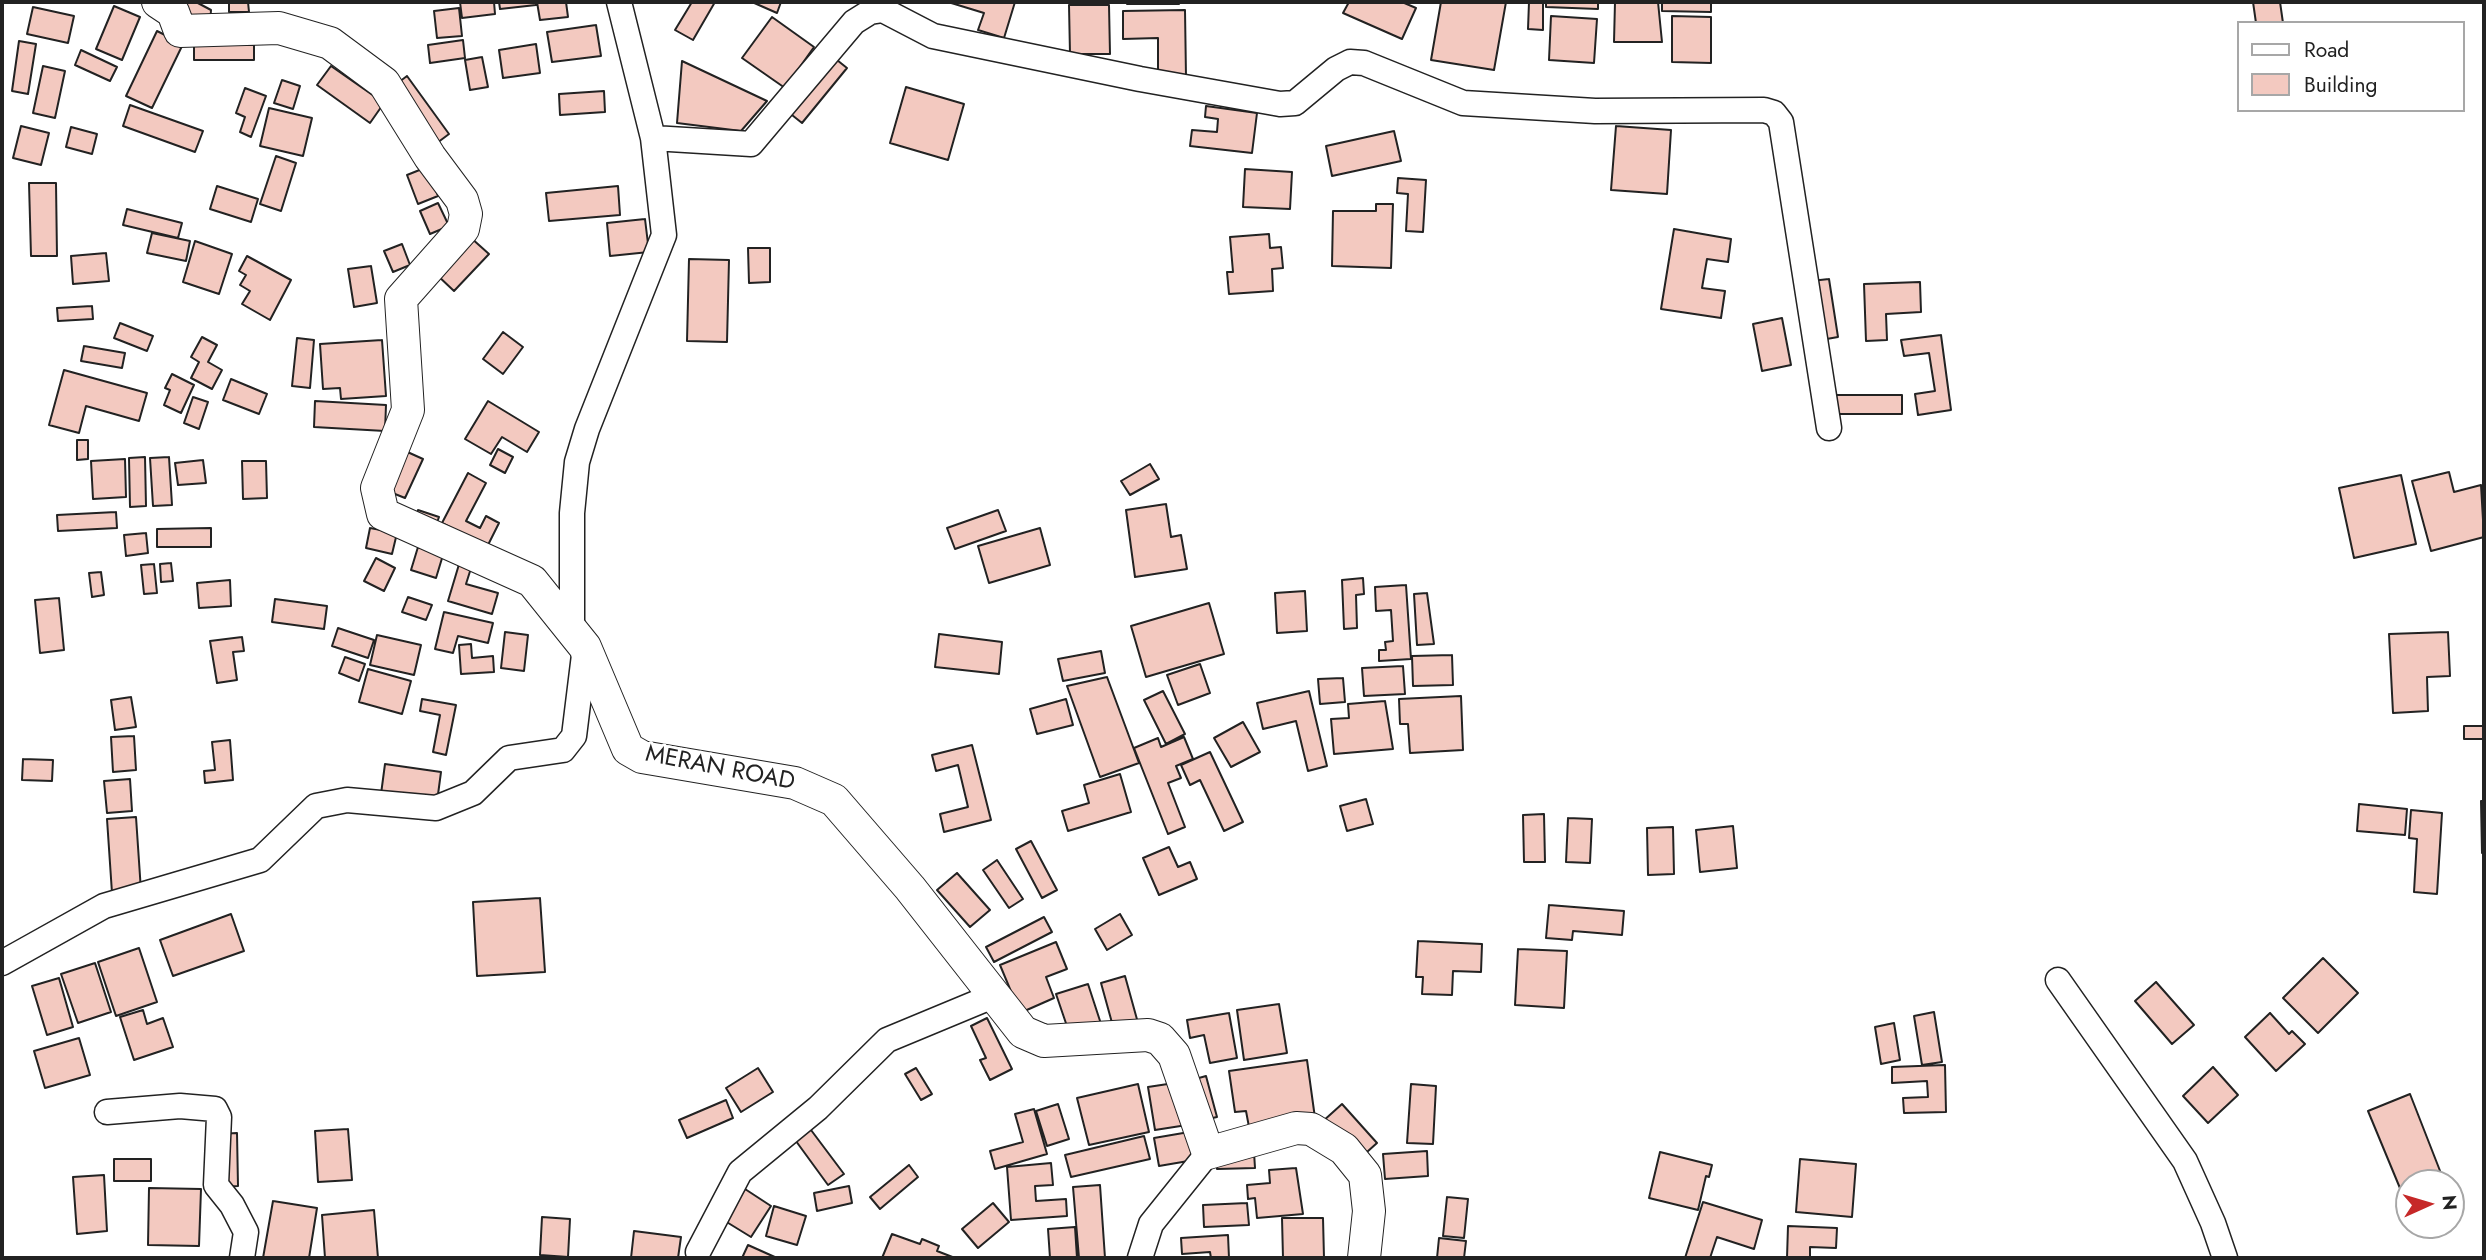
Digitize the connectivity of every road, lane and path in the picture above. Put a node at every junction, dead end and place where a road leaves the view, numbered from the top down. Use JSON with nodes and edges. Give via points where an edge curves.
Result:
{"nodes":[{"id":1,"x":158,"y":2,"type":"edge"},
{"id":2,"x":619,"y":2,"type":"edge"},
{"id":3,"x":653,"y":138,"type":"junction"},
{"id":4,"x":1829,"y":428,"type":"dead end"},
{"id":5,"x":578,"y":639,"type":"junction"},
{"id":6,"x":2,"y":963,"type":"edge"},
{"id":7,"x":2058,"y":981,"type":"dead end"},
{"id":8,"x":993,"y":996,"type":"junction"},
{"id":9,"x":107,"y":1112,"type":"dead end"},
{"id":10,"x":1208,"y":1153,"type":"junction"},
{"id":11,"x":698,"y":1252,"type":"dead end"},
{"id":12,"x":242,"y":1258,"type":"edge"},
{"id":13,"x":1140,"y":1258,"type":"edge"},
{"id":14,"x":1364,"y":1258,"type":"edge"},
{"id":15,"x":2225,"y":1258,"type":"edge"}],
"edges":[{"from":1,"to":5,"type":"street","name":"MERAN ROAD","via":[[173,12],[180,31],[279,28],[330,43],[384,83],[462,200],[466,214],[463,229],[401,299],[408,410],[377,488],[378,500],[383,514],[532,581]]},
{"from":2,"to":3,"type":"street"},
{"from":3,"to":4,"type":"street","via":[[751,144],[854,22],[883,9],[933,36],[1280,104],[1295,103],[1350,62],[1364,63],[1463,103],[1595,111],[1765,110],[1781,122]]},
{"from":3,"to":5,"type":"street","via":[[664,234],[577,462],[572,513]]},
{"from":5,"to":6,"type":"street","via":[[574,736],[563,750],[509,758],[473,793],[436,808],[347,800],[316,806],[260,860],[104,906]]},
{"from":5,"to":8,"type":"street","name":"MERAN ROAD","via":[[628,749],[642,757],[796,783],[834,800],[910,888]]},
{"from":7,"to":15,"type":"street","via":[[2185,1161]]},
{"from":8,"to":10,"type":"street","name":"MERAN ROAD","via":[[1023,1032],[1044,1041],[1149,1035],[1160,1039],[1174,1055]]},
{"from":8,"to":11,"type":"street","via":[[887,1040],[818,1108],[740,1172]]},
{"from":9,"to":12,"type":"street","via":[[180,1106],[215,1109],[219,1117],[216,1185],[246,1232]]},
{"from":10,"to":13,"type":"street","via":[[1151,1224]]},
{"from":10,"to":14,"type":"street","via":[[1296,1128],[1311,1129],[1344,1149],[1365,1175],[1369,1211]]}]}
